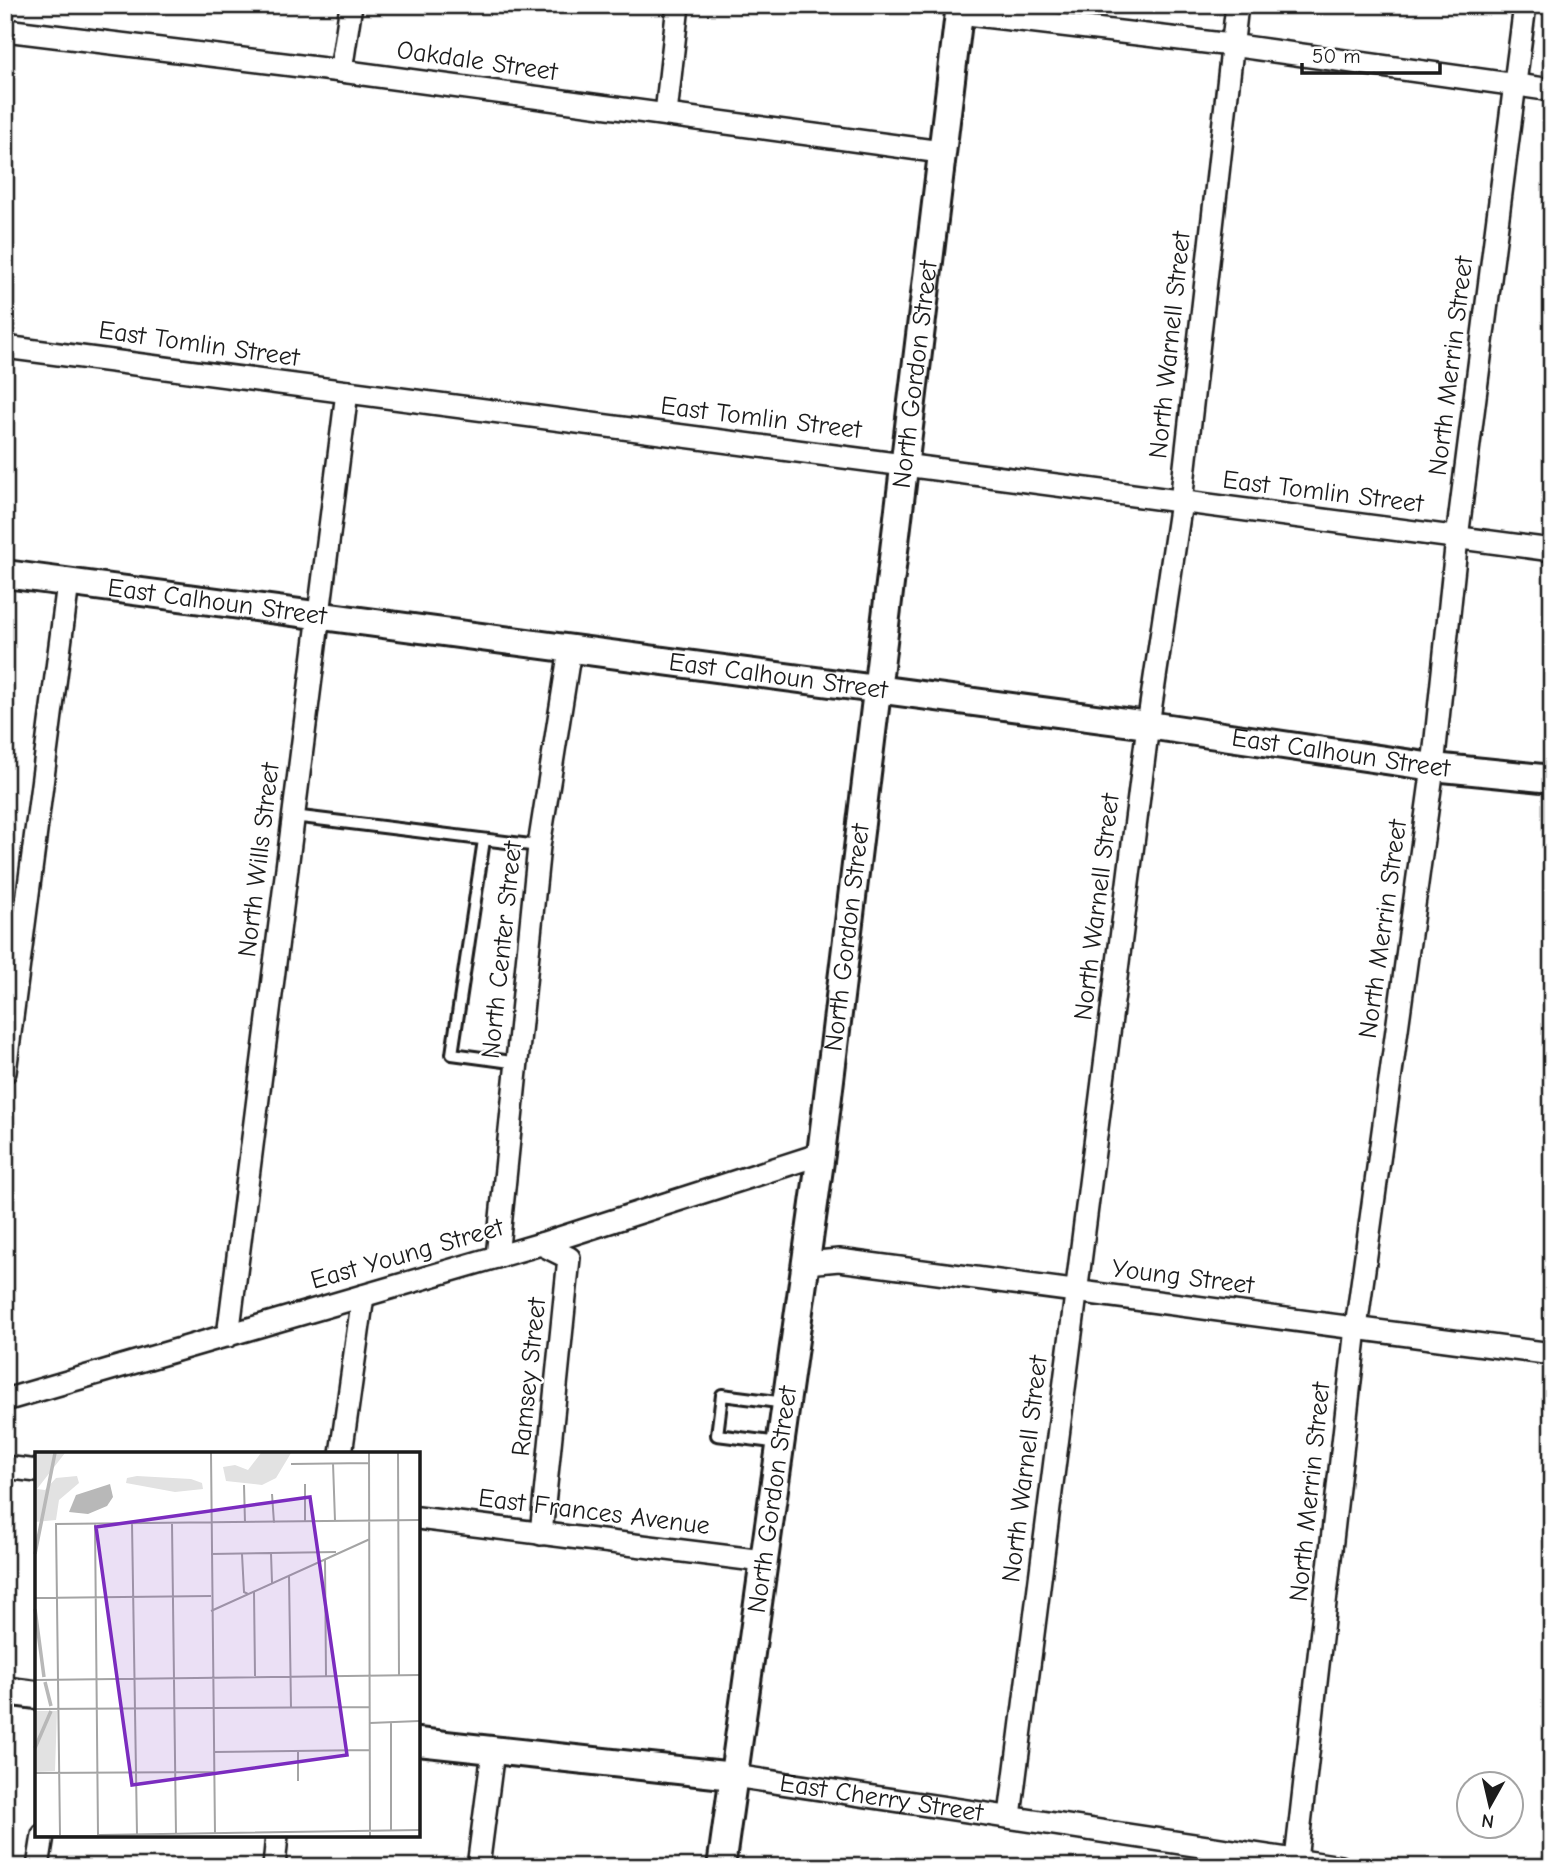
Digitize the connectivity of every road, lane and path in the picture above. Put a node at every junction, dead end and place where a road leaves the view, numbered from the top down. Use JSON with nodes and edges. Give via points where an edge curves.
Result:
{"nodes":[{"id":1,"x":351,"y":5,"type":"edge"},
{"id":2,"x":678,"y":5,"type":"edge"},
{"id":3,"x":1237,"y":5,"type":"edge"},
{"id":4,"x":1525,"y":5,"type":"edge"},
{"id":5,"x":959,"y":9,"type":"edge"},
{"id":6,"x":5,"y":30,"type":"edge"},
{"id":7,"x":1231,"y":45,"type":"junction"},
{"id":8,"x":341,"y":71,"type":"junction"},
{"id":9,"x":1515,"y":86,"type":"junction"},
{"id":10,"x":1552,"y":90,"type":"edge"},
{"id":11,"x":666,"y":114,"type":"junction"},
{"id":12,"x":941,"y":152,"type":"junction"},
{"id":13,"x":5,"y":347,"type":"edge"},
{"id":14,"x":347,"y":392,"type":"junction"},
{"id":15,"x":905,"y":465,"type":"junction"},
{"id":16,"x":1181,"y":502,"type":"junction"},
{"id":17,"x":1457,"y":538,"type":"junction"},
{"id":18,"x":1552,"y":550,"type":"edge"},
{"id":19,"x":5,"y":574,"type":"edge"},
{"id":20,"x":68,"y":583,"type":"junction"},
{"id":21,"x":318,"y":616,"type":"junction"},
{"id":22,"x":570,"y":649,"type":"junction"},
{"id":23,"x":879,"y":690,"type":"junction"},
{"id":24,"x":1148,"y":725,"type":"junction"},
{"id":25,"x":1433,"y":767,"type":"junction"},
{"id":26,"x":1552,"y":779,"type":"edge"},
{"id":27,"x":293,"y":816,"type":"junction"},
{"id":28,"x":484,"y":840,"type":"junction"},
{"id":29,"x":539,"y":846,"type":"junction"},
{"id":30,"x":519,"y":1063,"type":"junction"},
{"id":31,"x":5,"y":1072,"type":"edge"},
{"id":32,"x":821,"y":1154,"type":"junction"},
{"id":33,"x":541,"y":1244,"type":"junction"},
{"id":34,"x":496,"y":1257,"type":"junction"},
{"id":35,"x":806,"y":1263,"type":"junction"},
{"id":36,"x":1076,"y":1292,"type":"junction"},
{"id":37,"x":363,"y":1296,"type":"junction"},
{"id":38,"x":1356,"y":1328,"type":"junction"},
{"id":39,"x":228,"y":1336,"type":"junction"},
{"id":40,"x":1552,"y":1354,"type":"edge"},
{"id":41,"x":5,"y":1400,"type":"edge"},
{"id":42,"x":786,"y":1403,"type":"junction"},
{"id":43,"x":780,"y":1443,"type":"junction"},
{"id":44,"x":341,"y":1452,"type":"edge"},
{"id":45,"x":5,"y":1467,"type":"edge"},
{"id":46,"x":35,"y":1471,"type":"edge"},
{"id":47,"x":420,"y":1518,"type":"edge"},
{"id":48,"x":541,"y":1534,"type":"junction"},
{"id":49,"x":764,"y":1561,"type":"junction"},
{"id":50,"x":5,"y":1691,"type":"edge"},
{"id":51,"x":35,"y":1695,"type":"edge"},
{"id":52,"x":420,"y":1742,"type":"edge"},
{"id":53,"x":493,"y":1751,"type":"junction"},
{"id":54,"x":734,"y":1776,"type":"junction"},
{"id":55,"x":1010,"y":1816,"type":"junction"},
{"id":56,"x":43,"y":1837,"type":"edge"},
{"id":57,"x":277,"y":1837,"type":"edge"},
{"id":58,"x":1296,"y":1860,"type":"junction"},
{"id":59,"x":38,"y":1867,"type":"edge"},
{"id":60,"x":274,"y":1867,"type":"edge"},
{"id":61,"x":478,"y":1867,"type":"edge"},
{"id":62,"x":721,"y":1867,"type":"edge"},
{"id":63,"x":1341,"y":1867,"type":"edge"}],
"edges":[{"from":1,"to":8,"type":"street"},
{"from":2,"to":11,"type":"street"},
{"from":3,"to":7,"type":"street","name":"North Warnell Street"},
{"from":4,"to":9,"type":"street","name":"North Merrin Street"},
{"from":5,"to":7,"type":"street"},
{"from":5,"to":12,"type":"street","name":"North Gordon Street"},
{"from":6,"to":8,"type":"street","name":"Oakdale Street"},
{"from":7,"to":9,"type":"street"},
{"from":7,"to":16,"type":"street","name":"North Warnell Street"},
{"from":8,"to":11,"type":"street","name":"Oakdale Street"},
{"from":9,"to":10,"type":"street"},
{"from":9,"to":17,"type":"street","name":"North Merrin Street"},
{"from":11,"to":12,"type":"street","name":"Oakdale Street"},
{"from":12,"to":15,"type":"street","name":"North Gordon Street"},
{"from":13,"to":14,"type":"street","name":"East Tomlin Street"},
{"from":14,"to":15,"type":"street","name":"East Tomlin Street"},
{"from":14,"to":21,"type":"street","name":"North Wills Street"},
{"from":15,"to":16,"type":"street","name":"East Tomlin Street"},
{"from":15,"to":23,"type":"street","name":"North Gordon Street"},
{"from":16,"to":17,"type":"street","name":"East Tomlin Street"},
{"from":16,"to":24,"type":"street","name":"North Warnell Street"},
{"from":17,"to":18,"type":"street","name":"East Tomlin Street"},
{"from":17,"to":25,"type":"street","name":"North Merrin Street"},
{"from":19,"to":20,"type":"street","name":"East Calhoun Street"},
{"from":20,"to":21,"type":"street","name":"East Calhoun Street"},
{"from":20,"to":31,"type":"street"},
{"from":21,"to":22,"type":"street","name":"East Calhoun Street"},
{"from":21,"to":27,"type":"street","name":"North Wills Street"},
{"from":22,"to":23,"type":"street","name":"East Calhoun Street"},
{"from":22,"to":29,"type":"street","name":"North Center Street"},
{"from":23,"to":24,"type":"street","name":"East Calhoun Street"},
{"from":23,"to":32,"type":"street","name":"North Gordon Street"},
{"from":24,"to":25,"type":"street","name":"East Calhoun Street"},
{"from":24,"to":36,"type":"street","name":"North Warnell Street"},
{"from":25,"to":26,"type":"street","name":"East Calhoun Street"},
{"from":25,"to":38,"type":"street","name":"North Merrin Street"},
{"from":27,"to":28,"type":"lane"},
{"from":27,"to":39,"type":"street","name":"North Wills Street"},
{"from":28,"to":29,"type":"lane"},
{"from":28,"to":30,"type":"lane","via":[[452,1054]]},
{"from":29,"to":30,"type":"street","name":"North Center Street"},
{"from":30,"to":34,"type":"street","name":"North Center Street"},
{"from":32,"to":33,"type":"street","name":"East Young Street"},
{"from":32,"to":35,"type":"street","name":"North Gordon Street"},
{"from":33,"to":34,"type":"street","name":"East Young Street"},
{"from":33,"to":48,"type":"street","name":"Ramsey Street","via":[[569,1258]]},
{"from":34,"to":37,"type":"street","name":"East Young Street"},
{"from":35,"to":36,"type":"street","name":"Young Street","via":[[839,1260]]},
{"from":35,"to":42,"type":"street","name":"North Gordon Street"},
{"from":36,"to":38,"type":"street","name":"Young Street"},
{"from":36,"to":55,"type":"street","name":"North Warnell Street"},
{"from":37,"to":39,"type":"street","name":"East Young Street"},
{"from":37,"to":44,"type":"street"},
{"from":38,"to":40,"type":"street","name":"Young Street"},
{"from":38,"to":58,"type":"street","name":"North Merrin Street"},
{"from":39,"to":41,"type":"street","name":"East Young Street"},
{"from":42,"to":43,"type":"street","name":"North Gordon Street"},
{"from":42,"to":43,"type":"lane","via":[[722,1395],[716,1435]]},
{"from":43,"to":49,"type":"street","name":"North Gordon Street"},
{"from":45,"to":46,"type":"street"},
{"from":47,"to":48,"type":"street","name":"East Frances Avenue"},
{"from":48,"to":49,"type":"street","name":"East Frances Avenue"},
{"from":49,"to":54,"type":"street","name":"North Gordon Street"},
{"from":50,"to":51,"type":"street"},
{"from":52,"to":53,"type":"street","name":"East Cherry Street"},
{"from":53,"to":54,"type":"street","name":"East Cherry Street"},
{"from":53,"to":61,"type":"street"},
{"from":54,"to":55,"type":"street","name":"East Cherry Street"},
{"from":54,"to":62,"type":"street","name":"North Gordon Street"},
{"from":55,"to":58,"type":"street","name":"East Cherry Street"},
{"from":56,"to":59,"type":"street"},
{"from":57,"to":60,"type":"street"},
{"from":58,"to":63,"type":"street","name":"East Cherry Street"}]}
